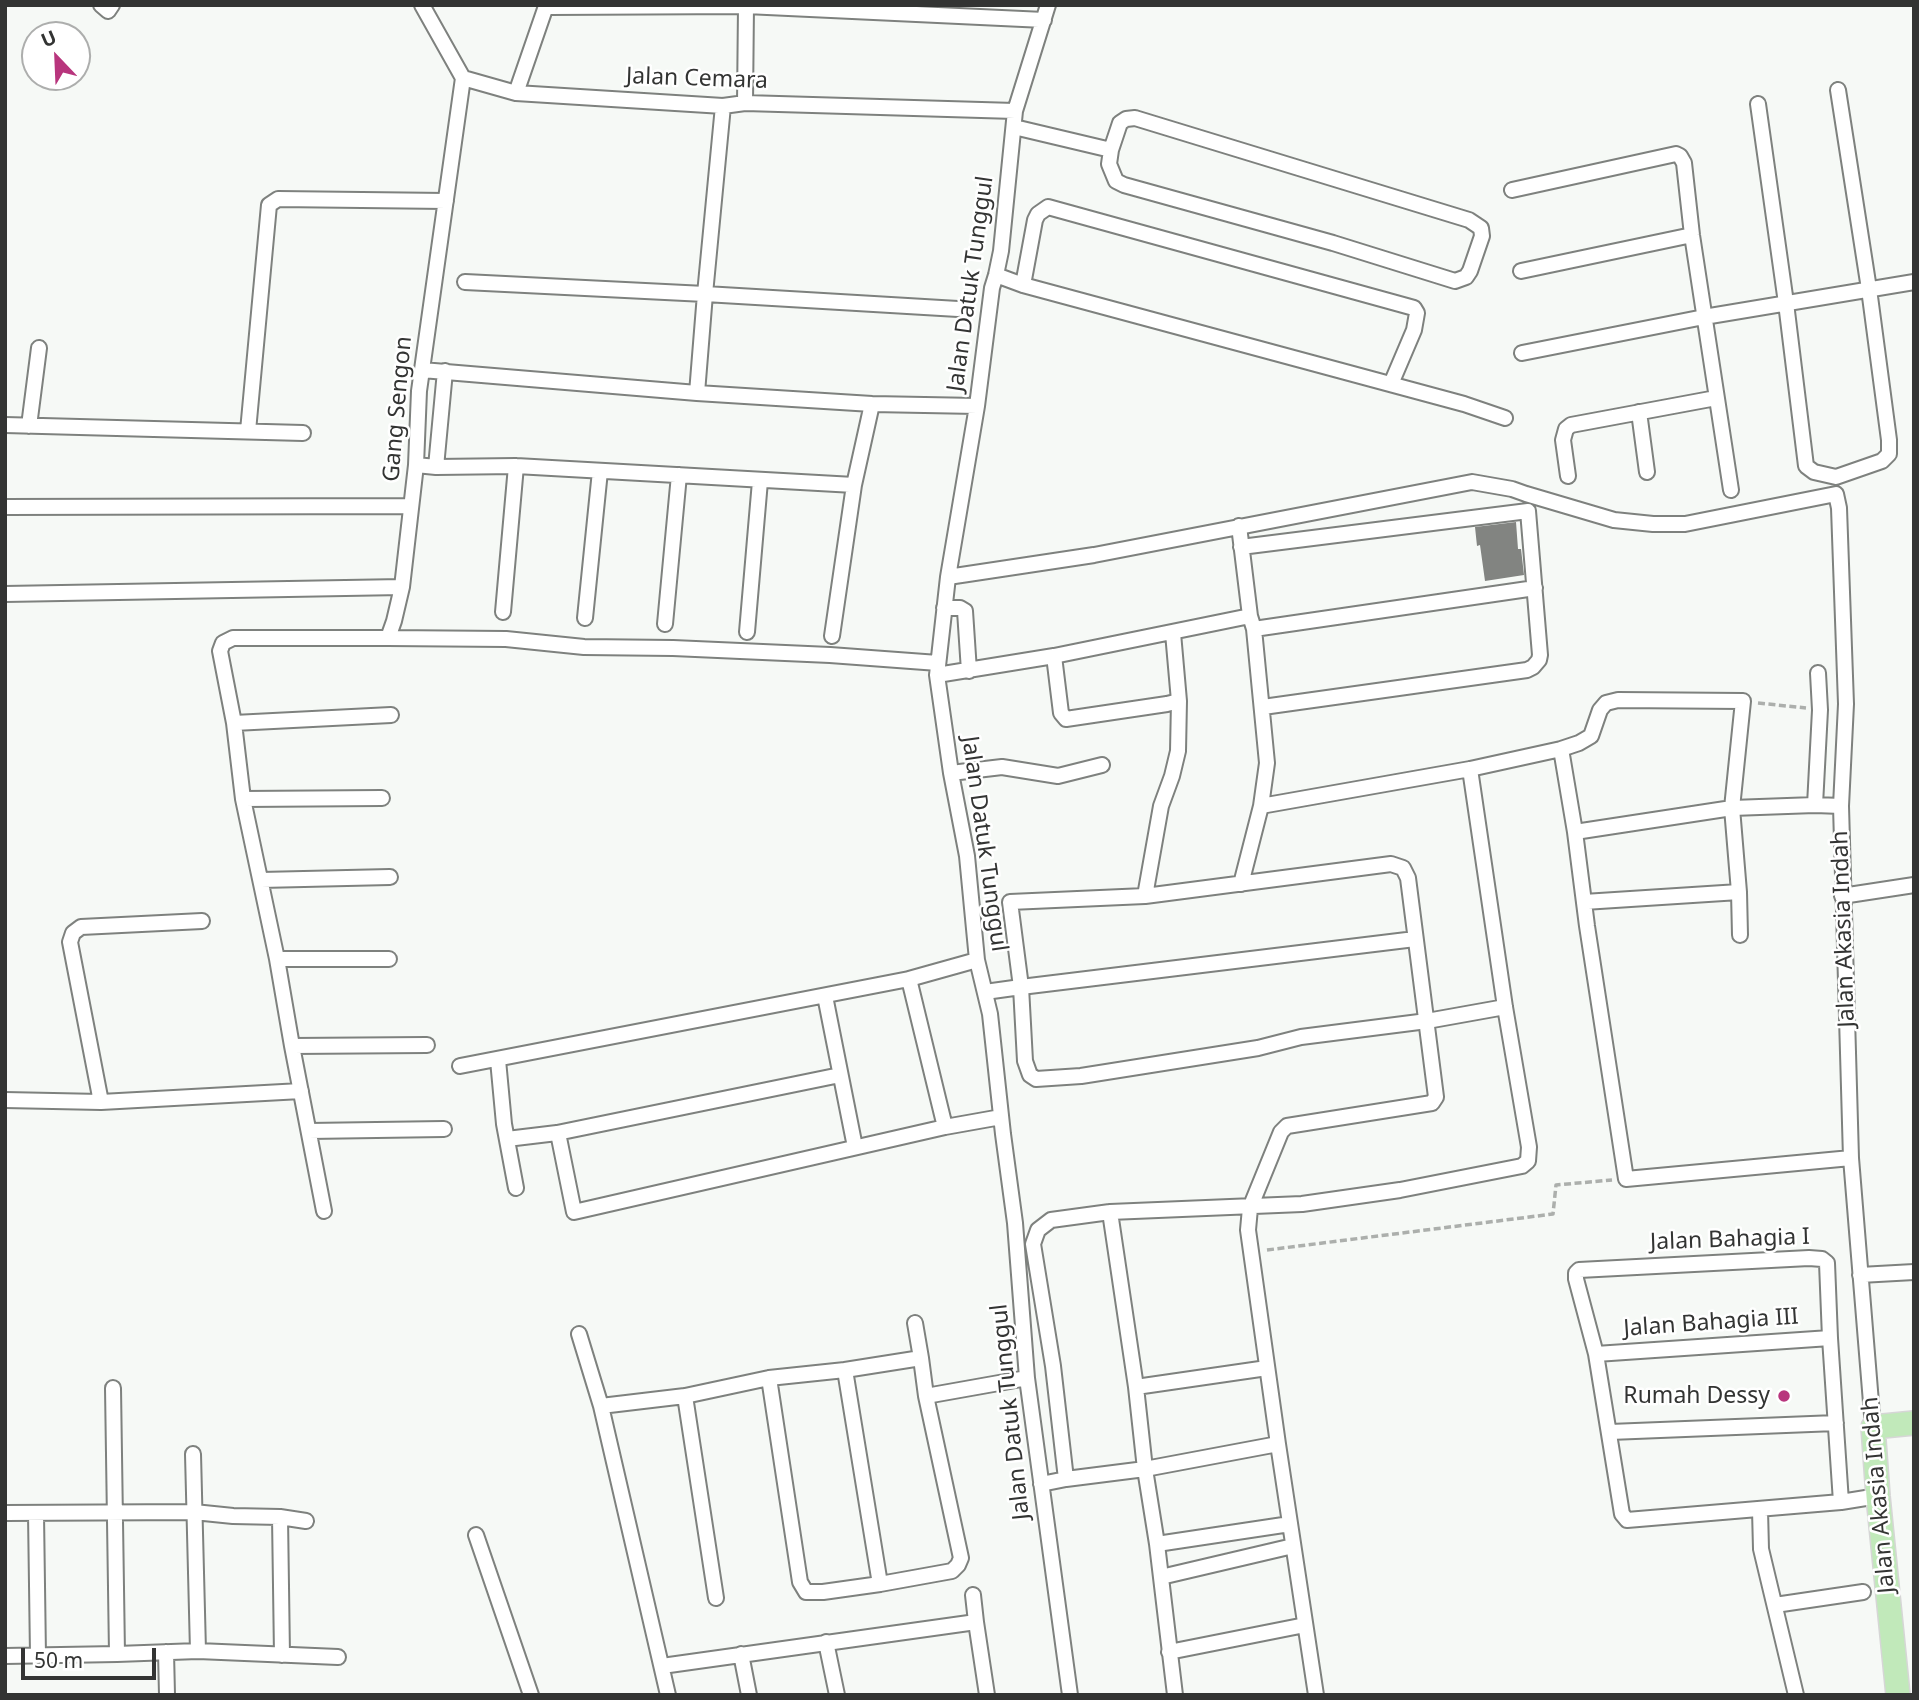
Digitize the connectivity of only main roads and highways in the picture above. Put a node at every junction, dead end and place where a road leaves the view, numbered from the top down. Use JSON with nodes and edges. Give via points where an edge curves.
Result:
{"nodes":[{"id":1,"x":1914,"y":1423,"type":"edge"},
{"id":2,"x":1898,"y":1695,"type":"edge"}],
"edges":[{"from":1,"to":2,"type":"main road","name":"Jalan Akasia Indah","via":[[1873,1427]]}]}
